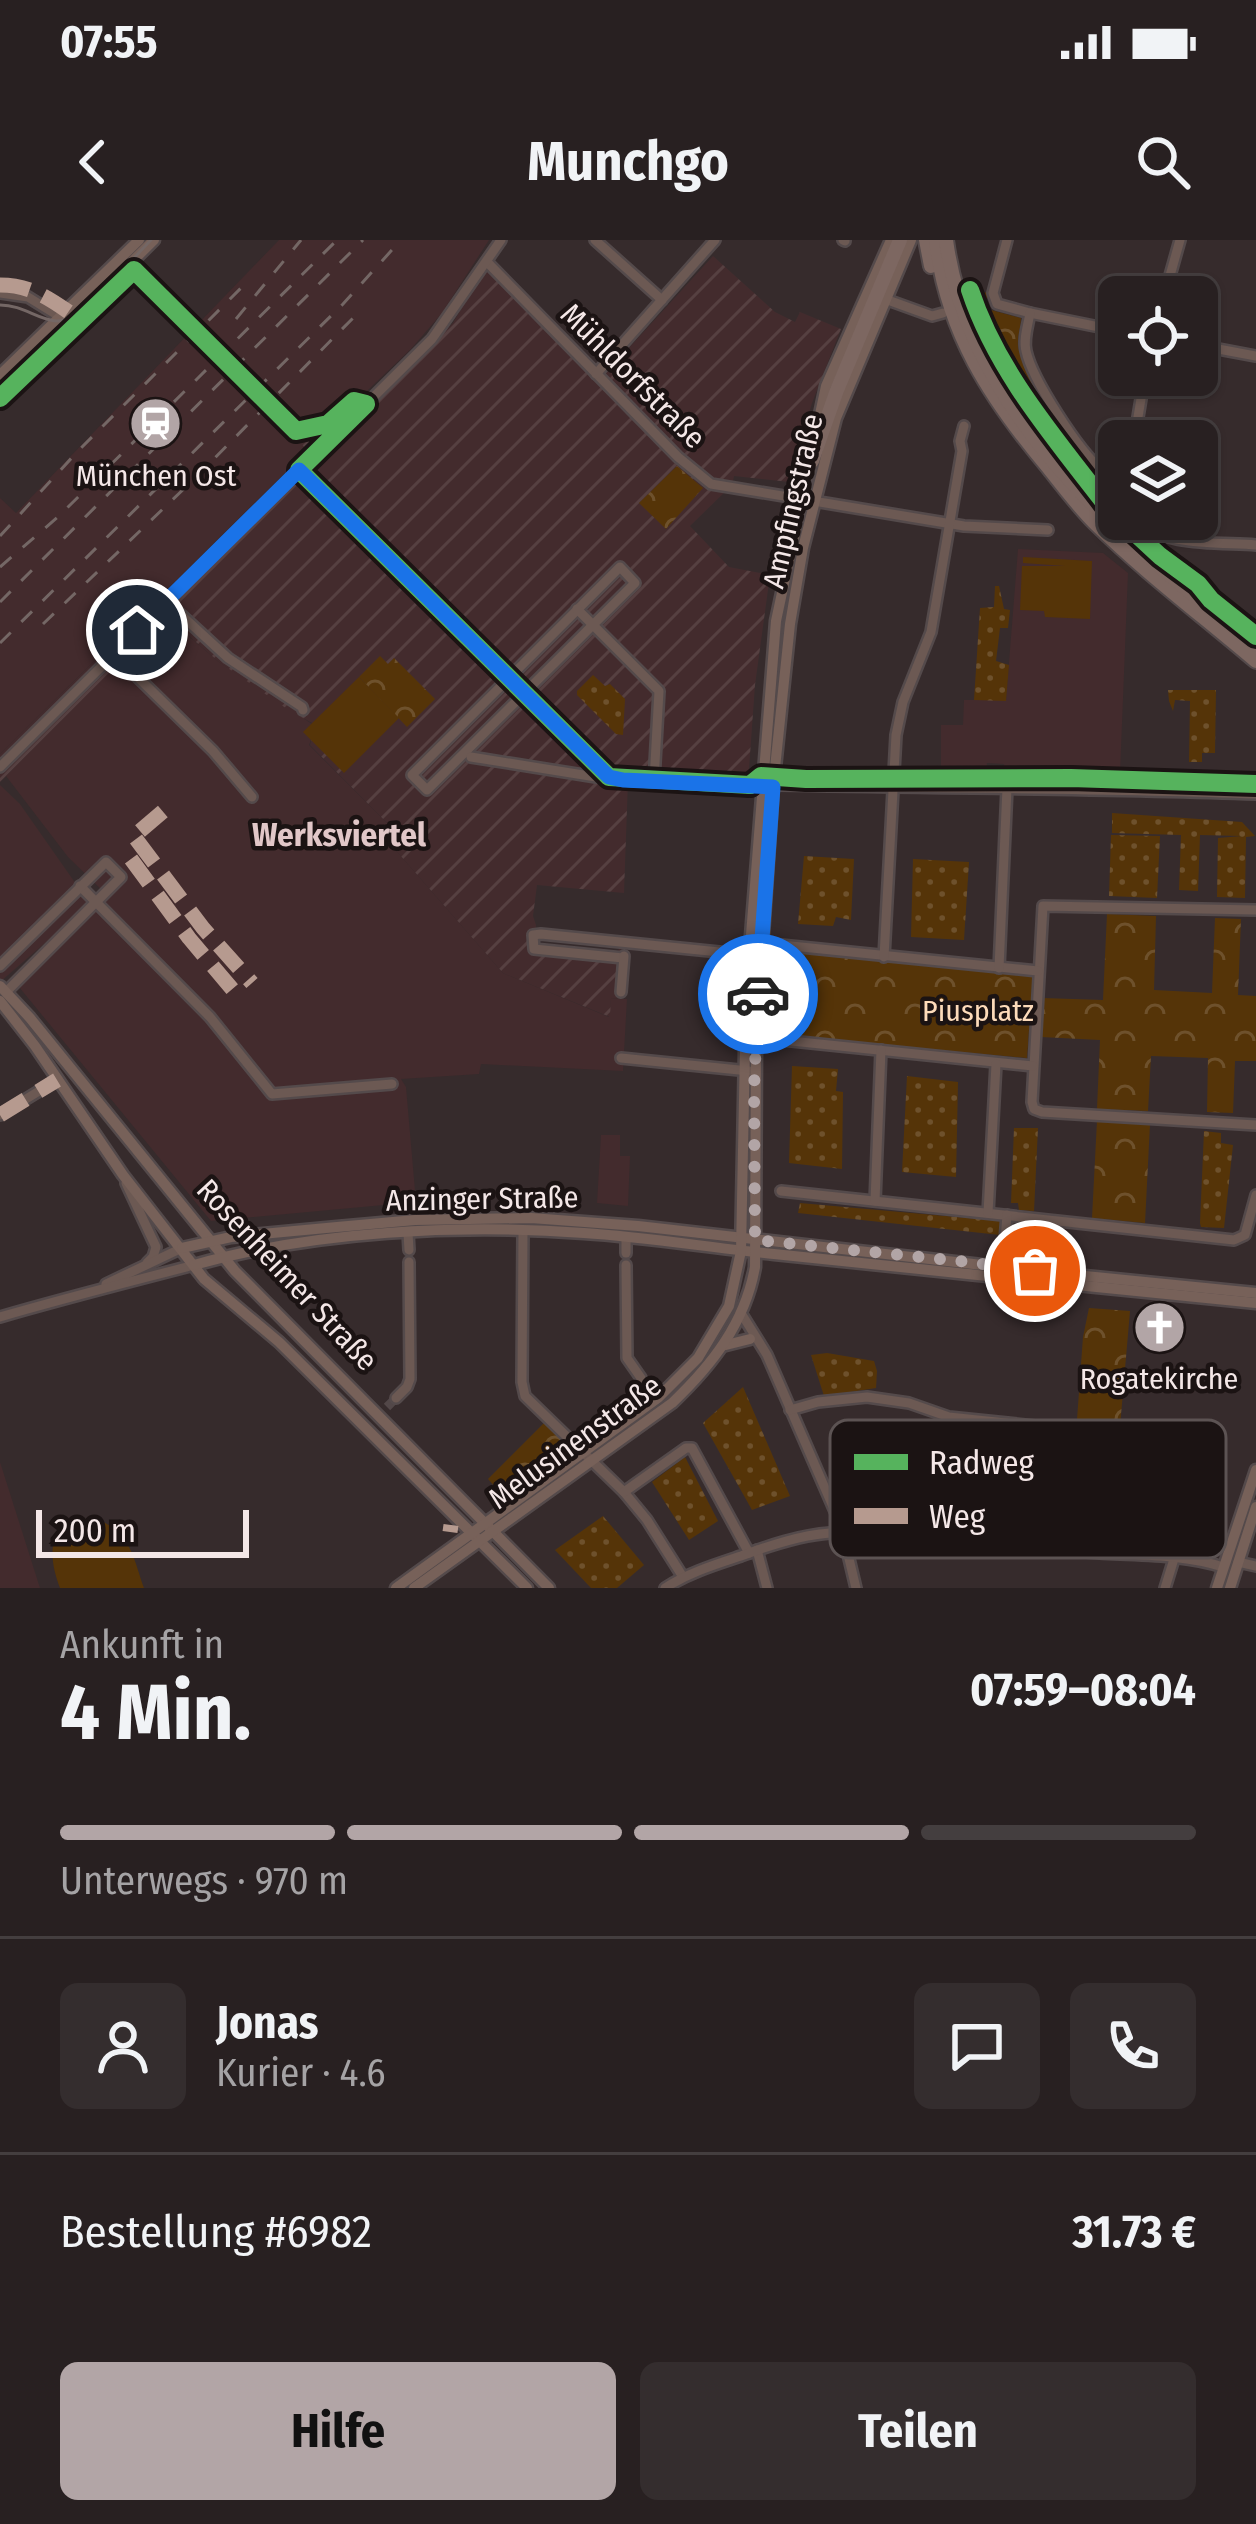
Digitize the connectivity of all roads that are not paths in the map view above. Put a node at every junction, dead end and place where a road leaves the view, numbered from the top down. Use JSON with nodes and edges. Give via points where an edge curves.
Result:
{"nodes":[{"id":1,"x":139,"y":240,"type":"edge"},
{"id":2,"x":154,"y":240,"type":"edge"},
{"id":3,"x":501,"y":240,"type":"edge"},
{"id":4,"x":595,"y":240,"type":"edge"},
{"id":5,"x":716,"y":240,"type":"edge"},
{"id":6,"x":891,"y":240,"type":"edge"},
{"id":7,"x":900,"y":240,"type":"edge"},
{"id":8,"x":910,"y":240,"type":"edge"},
{"id":9,"x":926,"y":240,"type":"edge"},
{"id":10,"x":936,"y":240,"type":"edge"},
{"id":11,"x":950,"y":240,"type":"edge"},
{"id":12,"x":1007,"y":240,"type":"edge"},
{"id":13,"x":1180,"y":240,"type":"edge"},
{"id":14,"x":487,"y":262,"type":"junction"},
{"id":15,"x":1170,"y":276,"type":"edge"},
{"id":16,"x":0,"y":290,"type":"edge"},
{"id":17,"x":885,"y":299,"type":"junction"},
{"id":18,"x":662,"y":300,"type":"junction"},
{"id":19,"x":1030,"y":314,"type":"junction"},
{"id":20,"x":938,"y":315,"type":"junction"},
{"id":21,"x":65,"y":320,"type":"junction"},
{"id":22,"x":1098,"y":327,"type":"edge"},
{"id":23,"x":1218,"y":349,"type":"edge"},
{"id":24,"x":1256,"y":356,"type":"edge"},
{"id":25,"x":596,"y":374,"type":"junction"},
{"id":26,"x":0,"y":375,"type":"edge"},
{"id":27,"x":0,"y":392,"type":"edge"},
{"id":28,"x":964,"y":426,"type":"dead end"},
{"id":29,"x":812,"y":461,"type":"junction"},
{"id":30,"x":1098,"y":465,"type":"edge"},
{"id":31,"x":299,"y":470,"type":"junction"},
{"id":32,"x":809,"y":499,"type":"junction"},
{"id":33,"x":1087,"y":515,"type":"junction"},
{"id":34,"x":948,"y":524,"type":"junction"},
{"id":35,"x":1048,"y":530,"type":"dead end"},
{"id":36,"x":1195,"y":540,"type":"edge"},
{"id":37,"x":1256,"y":545,"type":"edge"},
{"id":38,"x":166,"y":601,"type":"junction"},
{"id":39,"x":577,"y":609,"type":"junction"},
{"id":40,"x":593,"y":625,"type":"junction"},
{"id":41,"x":1256,"y":645,"type":"edge"},
{"id":42,"x":114,"y":654,"type":"junction"},
{"id":43,"x":1256,"y":661,"type":"edge"},
{"id":44,"x":508,"y":678,"type":"junction"},
{"id":45,"x":524,"y":693,"type":"junction"},
{"id":46,"x":303,"y":710,"type":"dead end"},
{"id":47,"x":471,"y":757,"type":"dead end"},
{"id":48,"x":0,"y":766,"type":"edge"},
{"id":49,"x":606,"y":774,"type":"junction"},
{"id":50,"x":654,"y":781,"type":"junction"},
{"id":51,"x":767,"y":786,"type":"junction"},
{"id":52,"x":893,"y":787,"type":"junction"},
{"id":53,"x":1007,"y":788,"type":"junction"},
{"id":54,"x":1256,"y":794,"type":"edge"},
{"id":55,"x":252,"y":796,"type":"dead end"},
{"id":56,"x":80,"y":886,"type":"junction"},
{"id":57,"x":96,"y":902,"type":"junction"},
{"id":58,"x":1256,"y":910,"type":"edge"},
{"id":59,"x":756,"y":942,"type":"junction"},
{"id":60,"x":625,"y":944,"type":"junction"},
{"id":61,"x":749,"y":955,"type":"junction"},
{"id":62,"x":884,"y":957,"type":"junction"},
{"id":63,"x":623,"y":958,"type":"junction"},
{"id":64,"x":0,"y":966,"type":"edge"},
{"id":65,"x":999,"y":968,"type":"junction"},
{"id":66,"x":1038,"y":971,"type":"junction"},
{"id":67,"x":621,"y":992,"type":"dead end"},
{"id":68,"x":2,"y":993,"type":"edge"},
{"id":69,"x":750,"y":1037,"type":"junction"},
{"id":70,"x":881,"y":1050,"type":"junction"},
{"id":71,"x":621,"y":1058,"type":"dead end"},
{"id":72,"x":996,"y":1064,"type":"junction"},
{"id":73,"x":1034,"y":1066,"type":"junction"},
{"id":74,"x":748,"y":1070,"type":"junction"},
{"id":75,"x":57,"y":1080,"type":"junction"},
{"id":76,"x":392,"y":1084,"type":"dead end"},
{"id":77,"x":0,"y":1115,"type":"edge"},
{"id":78,"x":1256,"y":1125,"type":"edge"},
{"id":79,"x":123,"y":1175,"type":"junction"},
{"id":80,"x":781,"y":1191,"type":"dead end"},
{"id":81,"x":1256,"y":1195,"type":"edge"},
{"id":82,"x":875,"y":1201,"type":"junction"},
{"id":83,"x":988,"y":1214,"type":"junction"},
{"id":84,"x":1007,"y":1215,"type":"junction"},
{"id":85,"x":523,"y":1231,"type":"junction"},
{"id":86,"x":408,"y":1233,"type":"junction"},
{"id":87,"x":626,"y":1237,"type":"junction"},
{"id":88,"x":209,"y":1241,"type":"junction"},
{"id":89,"x":748,"y":1246,"type":"junction"},
{"id":90,"x":182,"y":1248,"type":"junction"},
{"id":91,"x":223,"y":1257,"type":"junction"},
{"id":92,"x":147,"y":1263,"type":"junction"},
{"id":93,"x":194,"y":1265,"type":"junction"},
{"id":94,"x":1001,"y":1271,"type":"junction"},
{"id":95,"x":99,"y":1288,"type":"junction"},
{"id":96,"x":1256,"y":1293,"type":"edge"},
{"id":97,"x":1256,"y":1303,"type":"edge"},
{"id":98,"x":726,"y":1313,"type":"junction"},
{"id":99,"x":0,"y":1317,"type":"edge"},
{"id":100,"x":738,"y":1320,"type":"junction"},
{"id":101,"x":755,"y":1342,"type":"junction"},
{"id":102,"x":723,"y":1346,"type":"junction"},
{"id":103,"x":649,"y":1388,"type":"junction"},
{"id":104,"x":396,"y":1398,"type":"tunnel mouth"},
{"id":105,"x":790,"y":1410,"type":"junction"},
{"id":106,"x":983,"y":1420,"type":"edge"},
{"id":107,"x":582,"y":1454,"type":"junction"},
{"id":108,"x":1256,"y":1470,"type":"edge"},
{"id":109,"x":624,"y":1492,"type":"junction"},
{"id":110,"x":830,"y":1501,"type":"edge"},
{"id":111,"x":1256,"y":1507,"type":"edge"},
{"id":112,"x":491,"y":1527,"type":"junction"},
{"id":113,"x":830,"y":1534,"type":"edge"},
{"id":114,"x":476,"y":1537,"type":"junction"},
{"id":115,"x":753,"y":1552,"type":"junction"},
{"id":116,"x":849,"y":1558,"type":"edge"},
{"id":117,"x":1161,"y":1558,"type":"edge"},
{"id":118,"x":1174,"y":1559,"type":"junction"},
{"id":119,"x":1238,"y":1562,"type":"junction"},
{"id":120,"x":1256,"y":1566,"type":"edge"},
{"id":121,"x":1223,"y":1568,"type":"junction"},
{"id":122,"x":683,"y":1576,"type":"junction"},
{"id":123,"x":667,"y":1587,"type":"edge"},
{"id":124,"x":396,"y":1588,"type":"edge"},
{"id":125,"x":414,"y":1588,"type":"edge"},
{"id":126,"x":527,"y":1588,"type":"edge"},
{"id":127,"x":549,"y":1588,"type":"edge"},
{"id":128,"x":767,"y":1588,"type":"edge"},
{"id":129,"x":856,"y":1588,"type":"edge"},
{"id":130,"x":1165,"y":1588,"type":"edge"},
{"id":131,"x":1217,"y":1588,"type":"edge"},
{"id":132,"x":1230,"y":1588,"type":"edge"}],
"edges":[{"from":1,"to":21,"type":"main road"},
{"from":2,"to":21,"type":"main road","via":[[78,318]]},
{"from":3,"to":14,"type":"street"},
{"from":4,"to":18,"type":"street"},
{"from":5,"to":18,"type":"street"},
{"from":6,"to":29,"type":"main road","name":"Ampfingstraße","via":[[826,386]]},
{"from":7,"to":29,"type":"highway"},
{"from":8,"to":17,"type":"main road","name":"Ampfingstraße"},
{"from":9,"to":20,"type":"highway"},
{"from":10,"to":33,"type":"highway","via":[[947,301],[978,372]]},
{"from":11,"to":41,"type":"highway","via":[[970,333],[1028,428],[1132,544]]},
{"from":12,"to":19,"type":"street","via":[[994,301]]},
{"from":13,"to":15,"type":"street"},
{"from":14,"to":25,"type":"street","name":"Mühldorfstraße"},
{"from":14,"to":31,"type":"street","via":[[432,339]]},
{"from":16,"to":21,"type":"street"},
{"from":17,"to":20,"type":"street"},
{"from":17,"to":32,"type":"main road","name":"Ampfingstraße"},
{"from":18,"to":25,"type":"street"},
{"from":19,"to":22,"type":"street"},
{"from":19,"to":30,"type":"street","via":[[1025,349],[1033,369]]},
{"from":20,"to":33,"type":"highway","via":[[1004,425]]},
{"from":21,"to":26,"type":"main road"},
{"from":21,"to":27,"type":"main road"},
{"from":23,"to":24,"type":"street"},
{"from":25,"to":32,"type":"street","name":"Mühldorfstraße","via":[[705,480]]},
{"from":28,"to":34,"type":"street"},
{"from":29,"to":32,"type":"main road","name":"Ampfingstraße"},
{"from":31,"to":38,"type":"street"},
{"from":31,"to":44,"type":"street"},
{"from":32,"to":34,"type":"street","name":"Mühldorfstraße"},
{"from":32,"to":51,"type":"main road","name":"Ampfingstraße"},
{"from":33,"to":43,"type":"highway"},
{"from":34,"to":35,"type":"street","name":"Mühldorfstraße"},
{"from":34,"to":52,"type":"street","via":[[932,632],[898,718]]},
{"from":36,"to":37,"type":"street"},
{"from":38,"to":42,"type":"street"},
{"from":38,"to":46,"type":"street","via":[[228,658]]},
{"from":39,"to":40,"type":"street"},
{"from":39,"to":40,"type":"street","via":[[620,567],[635,583]]},
{"from":39,"to":44,"type":"street"},
{"from":40,"to":45,"type":"street"},
{"from":40,"to":50,"type":"street","via":[[658,691]]},
{"from":42,"to":48,"type":"street"},
{"from":42,"to":55,"type":"street"},
{"from":44,"to":45,"type":"street"},
{"from":44,"to":45,"type":"street","via":[[412,775],[427,790]]},
{"from":45,"to":49,"type":"street"},
{"from":47,"to":49,"type":"street"},
{"from":49,"to":50,"type":"street"},
{"from":50,"to":51,"type":"street"},
{"from":51,"to":52,"type":"street"},
{"from":51,"to":59,"type":"main road","name":"Ampfingstraße"},
{"from":52,"to":53,"type":"street"},
{"from":52,"to":62,"type":"street"},
{"from":53,"to":54,"type":"street"},
{"from":53,"to":65,"type":"street"},
{"from":56,"to":57,"type":"street"},
{"from":56,"to":57,"type":"street","via":[[106,862],[121,877]]},
{"from":56,"to":64,"type":"street"},
{"from":57,"to":68,"type":"street"},
{"from":57,"to":76,"type":"street","via":[[210,1017],[272,1094]]},
{"from":58,"to":66,"type":"street","via":[[1046,904]]},
{"from":59,"to":61,"type":"main road"},
{"from":59,"to":62,"type":"street"},
{"from":59,"to":69,"type":"main road"},
{"from":60,"to":61,"type":"street"},
{"from":60,"to":63,"type":"street"},
{"from":60,"to":63,"type":"street","via":[[533,935],[532,947]]},
{"from":61,"to":69,"type":"main road"},
{"from":62,"to":65,"type":"street"},
{"from":63,"to":67,"type":"street"},
{"from":65,"to":66,"type":"street"},
{"from":66,"to":73,"type":"street"},
{"from":68,"to":75,"type":"main road","name":"Rosenheimer Straße"},
{"from":68,"to":88,"type":"main road","name":"Rosenheimer Straße"},
{"from":69,"to":70,"type":"street"},
{"from":69,"to":74,"type":"main road"},
{"from":70,"to":72,"type":"street"},
{"from":70,"to":82,"type":"street"},
{"from":71,"to":74,"type":"street"},
{"from":72,"to":73,"type":"street"},
{"from":72,"to":83,"type":"street"},
{"from":73,"to":78,"type":"street","via":[[1037,1112]]},
{"from":74,"to":89,"type":"main road"},
{"from":74,"to":89,"type":"main road","via":[[760,1186]]},
{"from":75,"to":77,"type":"street"},
{"from":75,"to":79,"type":"main road","name":"Rosenheimer Straße"},
{"from":79,"to":90,"type":"main road","name":"Rosenheimer Straße"},
{"from":79,"to":92,"type":"street","via":[[156,1247]]},
{"from":80,"to":82,"type":"street"},
{"from":81,"to":84,"type":"street","via":[[1247,1230],[1234,1240]]},
{"from":82,"to":83,"type":"street"},
{"from":83,"to":84,"type":"street"},
{"from":84,"to":94,"type":"street"},
{"from":85,"to":86,"type":"main road","name":"Anzinger Straße"},
{"from":85,"to":87,"type":"main road","name":"Anzinger Straße"},
{"from":85,"to":107,"type":"street","via":[[525,1396]]},
{"from":86,"to":91,"type":"main road","name":"Anzinger Straße"},
{"from":86,"to":104,"type":"street","via":[[410,1379]]},
{"from":87,"to":89,"type":"main road","name":"Anzinger Straße"},
{"from":87,"to":103,"type":"street","via":[[627,1358]]},
{"from":88,"to":89,"type":"main road","name":"Anzinger Straße","via":[[479,1218],[584,1221]]},
{"from":88,"to":90,"type":"main road","name":"Anzinger Straße"},
{"from":88,"to":91,"type":"main road","name":"Rosenheimer Straße"},
{"from":89,"to":94,"type":"main road"},
{"from":89,"to":98,"type":"main road","name":"Melusinenstraße"},
{"from":89,"to":100,"type":"main road","name":"Melusinenstraße","via":[[754,1274]]},
{"from":90,"to":92,"type":"street"},
{"from":90,"to":93,"type":"main road","name":"Rosenheimer Straße"},
{"from":91,"to":93,"type":"main road","name":"Anzinger Straße"},
{"from":91,"to":112,"type":"main road","name":"Rosenheimer Straße"},
{"from":92,"to":95,"type":"street"},
{"from":93,"to":95,"type":"street"},
{"from":93,"to":114,"type":"main road","name":"Rosenheimer Straße"},
{"from":94,"to":96,"type":"main road"},
{"from":94,"to":97,"type":"main road"},
{"from":95,"to":99,"type":"street"},
{"from":98,"to":100,"type":"main road"},
{"from":98,"to":103,"type":"main road","name":"Melusinenstraße","via":[[698,1358]]},
{"from":100,"to":101,"type":"street"},
{"from":100,"to":102,"type":"main road","name":"Melusinenstraße"},
{"from":101,"to":102,"type":"main road"},
{"from":101,"to":105,"type":"street"},
{"from":102,"to":107,"type":"main road","name":"Melusinenstraße","via":[[672,1403]]},
{"from":103,"to":107,"type":"main road","name":"Melusinenstraße"},
{"from":105,"to":106,"type":"street","via":[[867,1397]]},
{"from":105,"to":110,"type":"street"},
{"from":107,"to":109,"type":"street"},
{"from":107,"to":112,"type":"main road","name":"Melusinenstraße"},
{"from":108,"to":121,"type":"main road"},
{"from":109,"to":115,"type":"street","via":[[692,1448]]},
{"from":109,"to":122,"type":"street"},
{"from":111,"to":119,"type":"main road"},
{"from":112,"to":114,"type":"main road","name":"Melusinenstraße"},
{"from":112,"to":127,"type":"main road","name":"Rosenheimer Straße"},
{"from":113,"to":115,"type":"street"},
{"from":114,"to":124,"type":"main road"},
{"from":114,"to":125,"type":"main road"},
{"from":114,"to":126,"type":"main road","name":"Rosenheimer Straße"},
{"from":115,"to":122,"type":"street"},
{"from":115,"to":128,"type":"street"},
{"from":116,"to":129,"type":"street"},
{"from":117,"to":118,"type":"street"},
{"from":118,"to":121,"type":"street"},
{"from":118,"to":130,"type":"street"},
{"from":119,"to":120,"type":"street"},
{"from":119,"to":132,"type":"main road"},
{"from":121,"to":131,"type":"main road"},
{"from":122,"to":123,"type":"street"}]}
